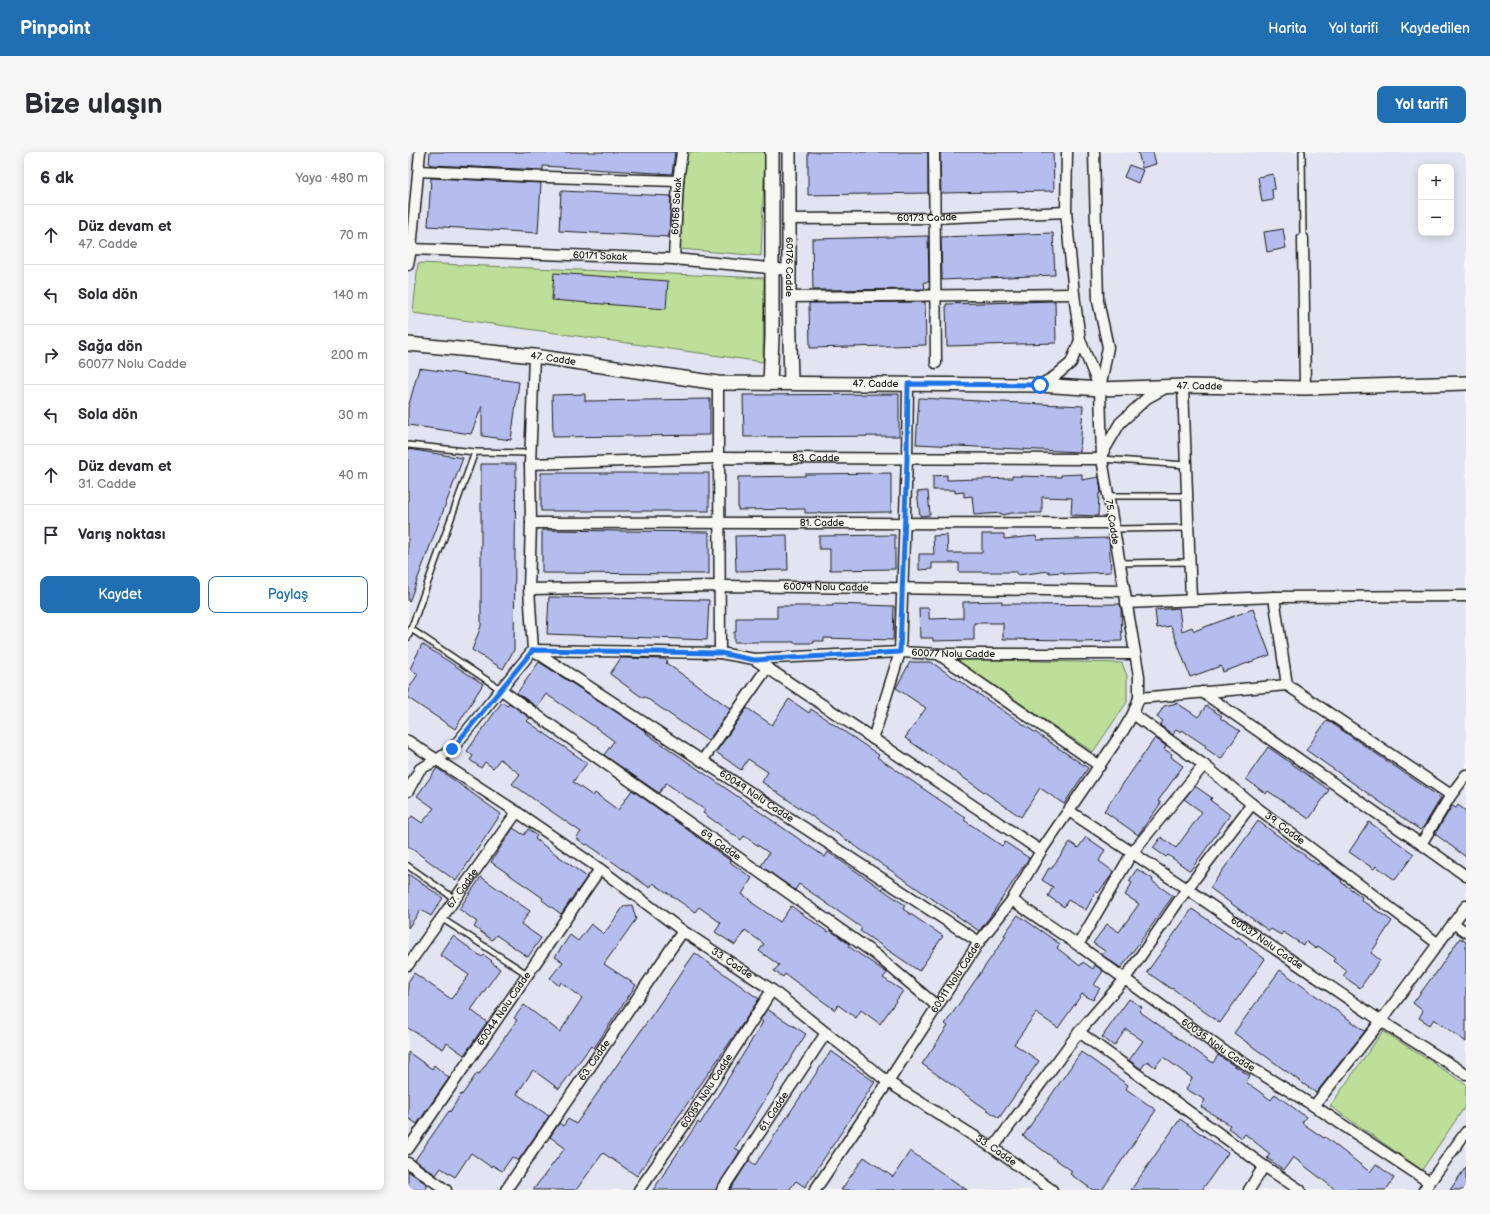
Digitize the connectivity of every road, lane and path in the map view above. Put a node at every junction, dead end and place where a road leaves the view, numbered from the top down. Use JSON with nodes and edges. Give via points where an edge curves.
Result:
{"nodes":[{"id":1,"x":420,"y":152,"type":"edge"},
{"id":2,"x":682,"y":152,"type":"edge"},
{"id":3,"x":772,"y":152,"type":"edge"},
{"id":4,"x":789,"y":152,"type":"edge"},
{"id":5,"x":934,"y":152,"type":"edge"},
{"id":6,"x":1067,"y":152,"type":"edge"},
{"id":7,"x":1094,"y":152,"type":"edge"},
{"id":8,"x":1302,"y":152,"type":"edge"},
{"id":9,"x":419,"y":171,"type":"junction"},
{"id":10,"x":678,"y":181,"type":"junction"},
{"id":11,"x":1066,"y":212,"type":"junction"},
{"id":12,"x":934,"y":218,"type":"junction"},
{"id":13,"x":789,"y":219,"type":"junction"},
{"id":14,"x":1303,"y":238,"type":"joint"},
{"id":15,"x":411,"y":249,"type":"junction"},
{"id":16,"x":674,"y":259,"type":"junction"},
{"id":17,"x":408,"y":266,"type":"edge"},
{"id":18,"x":772,"y":268,"type":"junction"},
{"id":19,"x":788,"y":270,"type":"junction"},
{"id":20,"x":1074,"y":294,"type":"junction"},
{"id":21,"x":935,"y":295,"type":"junction"},
{"id":22,"x":789,"y":297,"type":"junction"},
{"id":23,"x":1080,"y":340,"type":"junction"},
{"id":24,"x":408,"y":344,"type":"edge"},
{"id":25,"x":534,"y":356,"type":"junction"},
{"id":26,"x":936,"y":363,"type":"dead end"},
{"id":27,"x":718,"y":383,"type":"junction"},
{"id":28,"x":770,"y":383,"type":"junction"},
{"id":29,"x":791,"y":383,"type":"junction"},
{"id":30,"x":1466,"y":383,"type":"edge"},
{"id":31,"x":908,"y":384,"type":"junction"},
{"id":32,"x":1040,"y":385,"type":"junction"},
{"id":33,"x":1183,"y":386,"type":"junction"},
{"id":34,"x":1166,"y":387,"type":"junction"},
{"id":35,"x":1305,"y":388,"type":"junction"},
{"id":36,"x":1100,"y":389,"type":"junction"},
{"id":37,"x":408,"y":444,"type":"edge"},
{"id":38,"x":475,"y":452,"type":"junction"},
{"id":39,"x":530,"y":453,"type":"junction"},
{"id":40,"x":1102,"y":457,"type":"junction"},
{"id":41,"x":719,"y":458,"type":"junction"},
{"id":42,"x":907,"y":458,"type":"junction"},
{"id":43,"x":530,"y":464,"type":"junction"},
{"id":44,"x":1186,"y":465,"type":"junction"},
{"id":45,"x":1108,"y":496,"type":"junction"},
{"id":46,"x":1187,"y":496,"type":"junction"},
{"id":47,"x":719,"y":522,"type":"junction"},
{"id":48,"x":531,"y":523,"type":"junction"},
{"id":49,"x":904,"y":524,"type":"junction"},
{"id":50,"x":1113,"y":526,"type":"junction"},
{"id":51,"x":1188,"y":528,"type":"junction"},
{"id":52,"x":1189,"y":562,"type":"junction"},
{"id":53,"x":1119,"y":563,"type":"junction"},
{"id":54,"x":720,"y":586,"type":"junction"},
{"id":55,"x":902,"y":588,"type":"junction"},
{"id":56,"x":528,"y":589,"type":"junction"},
{"id":57,"x":1124,"y":591,"type":"junction"},
{"id":58,"x":1466,"y":596,"type":"edge"},
{"id":59,"x":1274,"y":597,"type":"junction"},
{"id":60,"x":1191,"y":600,"type":"junction"},
{"id":61,"x":1126,"y":603,"type":"junction"},
{"id":62,"x":411,"y":629,"type":"junction"},
{"id":63,"x":408,"y":637,"type":"edge"},
{"id":64,"x":533,"y":650,"type":"junction"},
{"id":65,"x":900,"y":652,"type":"junction"},
{"id":66,"x":720,"y":653,"type":"junction"},
{"id":67,"x":938,"y":654,"type":"junction"},
{"id":68,"x":1134,"y":654,"type":"junction"},
{"id":69,"x":754,"y":660,"type":"junction"},
{"id":70,"x":766,"y":668,"type":"junction"},
{"id":71,"x":1287,"y":685,"type":"junction"},
{"id":72,"x":500,"y":689,"type":"junction"},
{"id":73,"x":1202,"y":692,"type":"junction"},
{"id":74,"x":1139,"y":698,"type":"junction"},
{"id":75,"x":1133,"y":714,"type":"junction"},
{"id":76,"x":874,"y":739,"type":"junction"},
{"id":77,"x":408,"y":741,"type":"edge"},
{"id":78,"x":437,"y":760,"type":"junction"},
{"id":79,"x":702,"y":761,"type":"junction"},
{"id":80,"x":1204,"y":765,"type":"junction"},
{"id":81,"x":1100,"y":766,"type":"junction"},
{"id":82,"x":1466,"y":775,"type":"edge"},
{"id":83,"x":408,"y":791,"type":"edge"},
{"id":84,"x":1451,"y":795,"type":"junction"},
{"id":85,"x":1252,"y":804,"type":"junction"},
{"id":86,"x":1069,"y":811,"type":"junction"},
{"id":87,"x":517,"y":812,"type":"junction"},
{"id":88,"x":1420,"y":844,"type":"junction"},
{"id":89,"x":1042,"y":851,"type":"junction"},
{"id":90,"x":1132,"y":852,"type":"junction"},
{"id":91,"x":408,"y":866,"type":"edge"},
{"id":92,"x":600,"y":869,"type":"junction"},
{"id":93,"x":1466,"y":876,"type":"edge"},
{"id":94,"x":1187,"y":889,"type":"junction"},
{"id":95,"x":455,"y":899,"type":"junction"},
{"id":96,"x":1012,"y":900,"type":"junction"},
{"id":97,"x":1466,"y":906,"type":"edge"},
{"id":98,"x":441,"y":918,"type":"junction"},
{"id":99,"x":1453,"y":923,"type":"junction"},
{"id":100,"x":684,"y":931,"type":"junction"},
{"id":101,"x":1466,"y":932,"type":"edge"},
{"id":102,"x":979,"y":942,"type":"junction"},
{"id":103,"x":1437,"y":944,"type":"junction"},
{"id":104,"x":1078,"y":946,"type":"junction"},
{"id":105,"x":408,"y":965,"type":"edge"},
{"id":106,"x":527,"y":974,"type":"junction"},
{"id":107,"x":1124,"y":980,"type":"junction"},
{"id":108,"x":772,"y":990,"type":"junction"},
{"id":109,"x":937,"y":1006,"type":"junction"},
{"id":110,"x":1381,"y":1021,"type":"junction"},
{"id":111,"x":1079,"y":1032,"type":"junction"},
{"id":112,"x":826,"y":1033,"type":"junction"},
{"id":113,"x":1466,"y":1074,"type":"edge"},
{"id":114,"x":888,"y":1082,"type":"junction"},
{"id":115,"x":1314,"y":1106,"type":"junction"},
{"id":116,"x":1466,"y":1132,"type":"edge"},
{"id":117,"x":410,"y":1142,"type":"edge"},
{"id":118,"x":993,"y":1148,"type":"junction"},
{"id":119,"x":408,"y":1163,"type":"edge"},
{"id":120,"x":1264,"y":1166,"type":"junction"},
{"id":121,"x":1427,"y":1186,"type":"edge"},
{"id":122,"x":446,"y":1190,"type":"edge"},
{"id":123,"x":506,"y":1190,"type":"edge"},
{"id":124,"x":639,"y":1190,"type":"edge"},
{"id":125,"x":722,"y":1190,"type":"edge"},
{"id":126,"x":815,"y":1190,"type":"edge"},
{"id":127,"x":1052,"y":1190,"type":"edge"},
{"id":128,"x":1249,"y":1190,"type":"edge"},
{"id":129,"x":1300,"y":1190,"type":"edge"}],
"edges":[{"from":1,"to":9,"type":"street"},
{"from":2,"to":10,"type":"street","name":"60168 Sokak"},
{"from":3,"to":18,"type":"street"},
{"from":4,"to":13,"type":"street","name":"60176 Cadde"},
{"from":5,"to":12,"type":"street"},
{"from":6,"to":11,"type":"street"},
{"from":7,"to":36,"type":"street","via":[[1098,301],[1108,347]]},
{"from":8,"to":14,"type":"lane"},
{"from":9,"to":10,"type":"street"},
{"from":9,"to":15,"type":"street"},
{"from":10,"to":16,"type":"street","name":"60168 Sokak"},
{"from":11,"to":12,"type":"street","name":"60173 Cadde"},
{"from":11,"to":20,"type":"street"},
{"from":12,"to":13,"type":"street","name":"60173 Cadde"},
{"from":12,"to":21,"type":"street"},
{"from":13,"to":19,"type":"street","name":"60176 Cadde"},
{"from":14,"to":35,"type":"street"},
{"from":15,"to":16,"type":"street","name":"60171 Sokak"},
{"from":15,"to":17,"type":"street"},
{"from":16,"to":18,"type":"street","name":"60171 Sokak"},
{"from":18,"to":19,"type":"street","name":"60171 Sokak"},
{"from":18,"to":28,"type":"street"},
{"from":19,"to":22,"type":"street","name":"60176 Cadde"},
{"from":20,"to":21,"type":"street"},
{"from":20,"to":23,"type":"street"},
{"from":21,"to":22,"type":"street"},
{"from":21,"to":26,"type":"street"},
{"from":22,"to":29,"type":"street","name":"60176 Cadde"},
{"from":23,"to":32,"type":"street","via":[[1071,363]]},
{"from":23,"to":36,"type":"street"},
{"from":24,"to":25,"type":"street","name":"47. Cadde"},
{"from":25,"to":27,"type":"street","name":"47. Cadde"},
{"from":25,"to":39,"type":"street"},
{"from":27,"to":28,"type":"street","name":"47. Cadde"},
{"from":27,"to":41,"type":"street"},
{"from":28,"to":29,"type":"street","name":"47. Cadde"},
{"from":29,"to":31,"type":"street","name":"47. Cadde"},
{"from":30,"to":35,"type":"street","name":"47. Cadde"},
{"from":31,"to":32,"type":"street","name":"47. Cadde"},
{"from":31,"to":42,"type":"street"},
{"from":32,"to":36,"type":"street","name":"47. Cadde"},
{"from":33,"to":34,"type":"street","name":"47. Cadde"},
{"from":33,"to":35,"type":"street","name":"47. Cadde"},
{"from":33,"to":44,"type":"street"},
{"from":34,"to":36,"type":"street","name":"47. Cadde"},
{"from":34,"to":40,"type":"street","via":[[1147,398],[1120,423]]},
{"from":36,"to":40,"type":"street","name":"75. Cadde"},
{"from":37,"to":38,"type":"lane"},
{"from":38,"to":39,"type":"lane"},
{"from":38,"to":62,"type":"lane"},
{"from":39,"to":43,"type":"street"},
{"from":40,"to":42,"type":"street","name":"83. Cadde"},
{"from":40,"to":44,"type":"lane"},
{"from":40,"to":45,"type":"street","name":"75. Cadde"},
{"from":41,"to":42,"type":"street","name":"83. Cadde"},
{"from":41,"to":43,"type":"street","name":"83. Cadde"},
{"from":41,"to":47,"type":"street"},
{"from":42,"to":49,"type":"street"},
{"from":43,"to":48,"type":"street"},
{"from":44,"to":46,"type":"street"},
{"from":45,"to":46,"type":"lane"},
{"from":45,"to":50,"type":"street","name":"75. Cadde"},
{"from":46,"to":51,"type":"street"},
{"from":47,"to":48,"type":"street","name":"81. Cadde"},
{"from":47,"to":49,"type":"street","name":"81. Cadde"},
{"from":47,"to":54,"type":"street"},
{"from":48,"to":56,"type":"street"},
{"from":49,"to":50,"type":"street","name":"81. Cadde"},
{"from":49,"to":55,"type":"street"},
{"from":50,"to":51,"type":"lane"},
{"from":50,"to":53,"type":"street","name":"75. Cadde"},
{"from":51,"to":52,"type":"street"},
{"from":52,"to":53,"type":"lane"},
{"from":52,"to":60,"type":"street"},
{"from":53,"to":57,"type":"street","name":"75. Cadde"},
{"from":54,"to":55,"type":"street","name":"60079 Nolu Cadde"},
{"from":54,"to":56,"type":"street","name":"60079 Nolu Cadde"},
{"from":54,"to":66,"type":"street"},
{"from":55,"to":57,"type":"street","name":"60079 Nolu Cadde"},
{"from":55,"to":65,"type":"street"},
{"from":56,"to":64,"type":"street"},
{"from":57,"to":61,"type":"street","name":"75. Cadde"},
{"from":58,"to":59,"type":"street"},
{"from":59,"to":60,"type":"street"},
{"from":59,"to":71,"type":"street"},
{"from":60,"to":61,"type":"street"},
{"from":61,"to":68,"type":"street","name":"75. Cadde"},
{"from":62,"to":63,"type":"lane"},
{"from":62,"to":72,"type":"lane"},
{"from":64,"to":66,"type":"street","name":"60077 Nolu Cadde"},
{"from":64,"to":72,"type":"street"},
{"from":64,"to":79,"type":"street","name":"60049 Nolu Cadde"},
{"from":65,"to":67,"type":"street","name":"60077 Nolu Cadde"},
{"from":65,"to":69,"type":"street","name":"60077 Nolu Cadde"},
{"from":65,"to":76,"type":"street"},
{"from":66,"to":69,"type":"street","name":"60077 Nolu Cadde"},
{"from":67,"to":68,"type":"street","name":"60077 Nolu Cadde"},
{"from":67,"to":81,"type":"street"},
{"from":68,"to":74,"type":"street","name":"75. Cadde","via":[[1139,676]]},
{"from":69,"to":70,"type":"street"},
{"from":70,"to":76,"type":"street"},
{"from":70,"to":79,"type":"street"},
{"from":71,"to":73,"type":"street"},
{"from":71,"to":84,"type":"street"},
{"from":72,"to":78,"type":"street","via":[[452,749]]},
{"from":72,"to":109,"type":"street","name":"69. Cadde","via":[[875,954]]},
{"from":73,"to":74,"type":"street"},
{"from":73,"to":88,"type":"street"},
{"from":74,"to":75,"type":"street","name":"60011 Nolu Cadde"},
{"from":75,"to":80,"type":"street","name":"39. Cadde"},
{"from":75,"to":81,"type":"street","name":"60011 Nolu Cadde"},
{"from":76,"to":89,"type":"street"},
{"from":77,"to":78,"type":"street","name":"33. Cadde"},
{"from":78,"to":83,"type":"street","via":[[420,769]]},
{"from":78,"to":87,"type":"street","name":"33. Cadde"},
{"from":79,"to":102,"type":"street","name":"60049 Nolu Cadde"},
{"from":80,"to":85,"type":"street","name":"39. Cadde"},
{"from":80,"to":90,"type":"street"},
{"from":81,"to":86,"type":"street","name":"60011 Nolu Cadde"},
{"from":82,"to":84,"type":"street"},
{"from":84,"to":88,"type":"street"},
{"from":85,"to":94,"type":"street"},
{"from":85,"to":103,"type":"street","name":"39. Cadde"},
{"from":86,"to":89,"type":"street","name":"60011 Nolu Cadde"},
{"from":86,"to":90,"type":"street","name":"60037 Nolu Cadde"},
{"from":87,"to":92,"type":"street","name":"33. Cadde"},
{"from":87,"to":95,"type":"street","name":"67. Cadde"},
{"from":88,"to":93,"type":"street"},
{"from":89,"to":96,"type":"street","name":"60011 Nolu Cadde"},
{"from":90,"to":94,"type":"street","name":"60037 Nolu Cadde"},
{"from":90,"to":104,"type":"street"},
{"from":91,"to":95,"type":"lane"},
{"from":92,"to":100,"type":"street","name":"33. Cadde"},
{"from":92,"to":106,"type":"street","name":"60044 Nolu Cadde"},
{"from":94,"to":107,"type":"street"},
{"from":94,"to":110,"type":"street","name":"60037 Nolu Cadde"},
{"from":95,"to":98,"type":"street","name":"67. Cadde"},
{"from":96,"to":102,"type":"street","name":"60011 Nolu Cadde"},
{"from":96,"to":104,"type":"street","name":"60035 Nolu Cadde"},
{"from":97,"to":99,"type":"street"},
{"from":98,"to":105,"type":"street","name":"67. Cadde"},
{"from":98,"to":106,"type":"lane"},
{"from":99,"to":101,"type":"street"},
{"from":99,"to":103,"type":"street"},
{"from":100,"to":108,"type":"street","name":"33. Cadde"},
{"from":100,"to":123,"type":"street","name":"63. Cadde"},
{"from":102,"to":109,"type":"street","name":"60011 Nolu Cadde"},
{"from":103,"to":110,"type":"street"},
{"from":104,"to":107,"type":"street","name":"60035 Nolu Cadde"},
{"from":106,"to":117,"type":"street","name":"60044 Nolu Cadde"},
{"from":107,"to":111,"type":"street"},
{"from":107,"to":115,"type":"street","name":"60035 Nolu Cadde","via":[[1224,1051]]},
{"from":108,"to":112,"type":"street","name":"33. Cadde"},
{"from":108,"to":124,"type":"street","name":"60059 Nolu Cadde","via":[[695,1110]]},
{"from":109,"to":114,"type":"street","name":"60011 Nolu Cadde"},
{"from":110,"to":113,"type":"street","name":"60037 Nolu Cadde"},
{"from":110,"to":115,"type":"street"},
{"from":111,"to":118,"type":"street"},
{"from":111,"to":120,"type":"street"},
{"from":112,"to":114,"type":"street","name":"33. Cadde"},
{"from":112,"to":125,"type":"street","name":"61. Cadde"},
{"from":114,"to":118,"type":"street","name":"33. Cadde"},
{"from":114,"to":126,"type":"street","name":"60011 Nolu Cadde"},
{"from":115,"to":121,"type":"street","name":"60035 Nolu Cadde"},
{"from":116,"to":121,"type":"street"},
{"from":118,"to":127,"type":"street","name":"33. Cadde"},
{"from":119,"to":122,"type":"street"},
{"from":120,"to":128,"type":"street"},
{"from":120,"to":129,"type":"street"}]}
